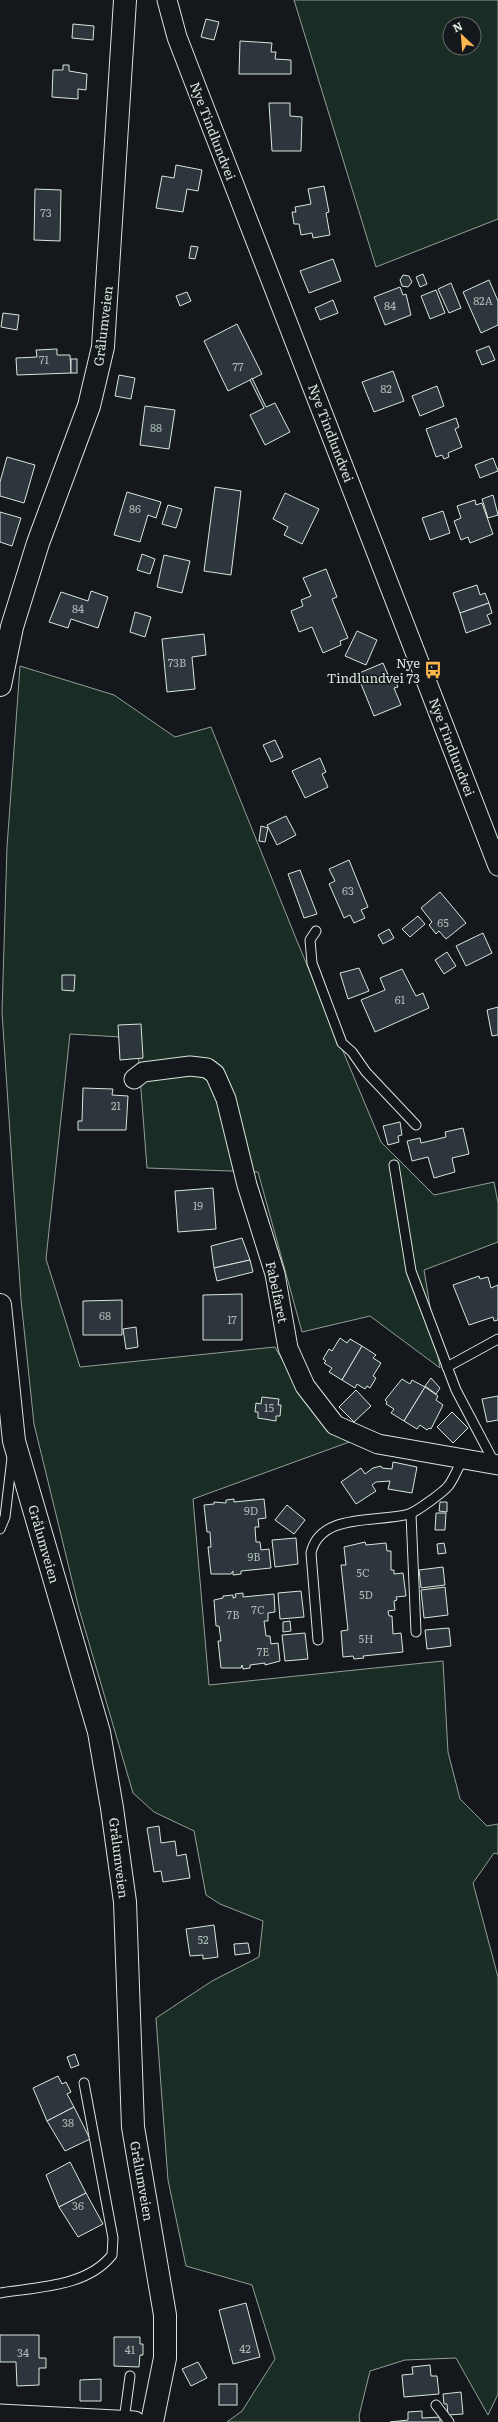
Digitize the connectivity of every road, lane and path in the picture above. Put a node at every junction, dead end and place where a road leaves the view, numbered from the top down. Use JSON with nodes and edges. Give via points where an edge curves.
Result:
{"nodes":[{"id":1,"x":125,"y":0,"type":"edge"},
{"id":2,"x":167,"y":0,"type":"edge"},
{"id":3,"x":0,"y":685,"type":"edge"},
{"id":4,"x":498,"y":866,"type":"edge"},
{"id":5,"x":316,"y":931,"type":"dead end"},
{"id":6,"x":134,"y":1079,"type":"dead end"},
{"id":7,"x":416,"y":1125,"type":"dead end"},
{"id":8,"x":394,"y":1165,"type":"dead end"},
{"id":9,"x":0,"y":1305,"type":"edge"},
{"id":10,"x":498,"y":1339,"type":"edge"},
{"id":11,"x":447,"y":1367,"type":"junction"},
{"id":12,"x":14,"y":1441,"type":"junction"},
{"id":13,"x":462,"y":1460,"type":"junction"},
{"id":14,"x":497,"y":1465,"type":"edge"},
{"id":15,"x":411,"y":1514,"type":"junction"},
{"id":16,"x":0,"y":1529,"type":"edge"},
{"id":17,"x":416,"y":1632,"type":"dead end"},
{"id":18,"x":318,"y":1640,"type":"dead end"},
{"id":19,"x":84,"y":2084,"type":"dead end"},
{"id":20,"x":0,"y":2293,"type":"edge"},
{"id":21,"x":130,"y":2376,"type":"dead end"},
{"id":22,"x":436,"y":2405,"type":"dead end"},
{"id":23,"x":0,"y":2414,"type":"edge"},
{"id":24,"x":137,"y":2421,"type":"edge"},
{"id":25,"x":449,"y":2422,"type":"edge"}],
"edges":[{"from":1,"to":3,"type":"main road","name":"Grålumveien","via":[[104,346],[89,406],[38,543],[12,627]]},
{"from":2,"to":4,"type":"street","name":"Nye Tindlundvei","via":[[177,37],[204,108]]},
{"from":5,"to":7,"type":"lane","via":[[310,940],[312,963],[342,1043]]},
{"from":6,"to":13,"type":"street","name":"Fabelfaret","via":[[143,1072],[190,1066],[207,1068],[215,1074],[226,1099],[247,1185],[275,1274],[288,1348],[305,1386],[335,1425],[378,1444]]},
{"from":8,"to":11,"type":"lane","name":"Fabelfaret","via":[[411,1271]]},
{"from":9,"to":12,"type":"main road","name":"Grålumveien"},
{"from":10,"to":11,"type":"lane"},
{"from":11,"to":14,"type":"lane","name":"Fabelfaret","via":[[456,1390]]},
{"from":12,"to":16,"type":"lane","via":[[5,1517]]},
{"from":12,"to":24,"type":"main road","name":"Grålumveien","via":[[99,1732],[125,1902],[133,2127],[165,2315],[164,2358]]},
{"from":13,"to":14,"type":"street","name":"Fabelfaret"},
{"from":13,"to":15,"type":"lane","via":[[449,1486]]},
{"from":15,"to":17,"type":"lane"},
{"from":15,"to":18,"type":"lane","via":[[333,1527],[320,1535],[314,1543],[311,1553]]},
{"from":19,"to":20,"type":"lane","via":[[112,2232],[112,2255],[96,2271],[80,2278]]},
{"from":21,"to":24,"type":"lane"},
{"from":22,"to":25,"type":"lane"},
{"from":23,"to":24,"type":"street"}]}
